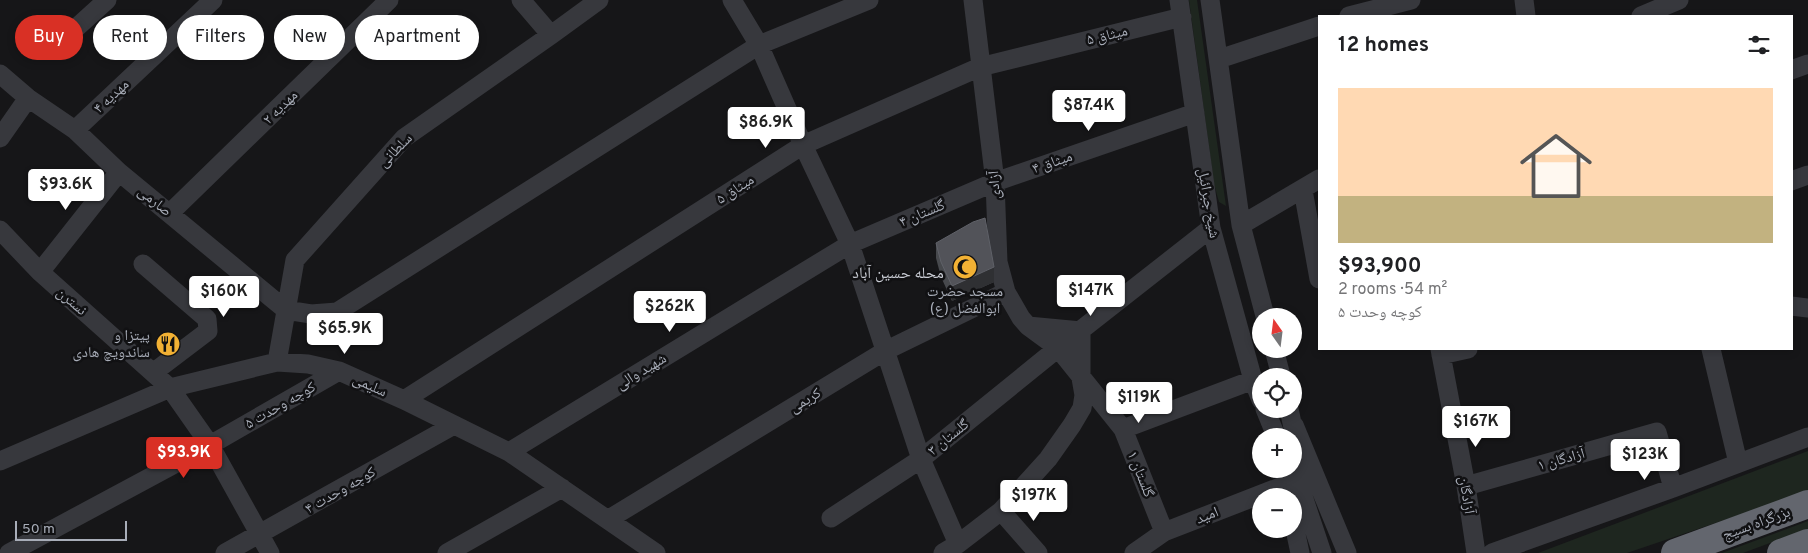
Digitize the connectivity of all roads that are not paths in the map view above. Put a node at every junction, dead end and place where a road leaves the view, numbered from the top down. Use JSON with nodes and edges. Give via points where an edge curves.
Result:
{"nodes":[{"id":1,"x":107,"y":0,"type":"edge"},
{"id":2,"x":213,"y":0,"type":"edge"},
{"id":3,"x":389,"y":0,"type":"edge"},
{"id":4,"x":521,"y":0,"type":"edge"},
{"id":5,"x":599,"y":0,"type":"edge"},
{"id":6,"x":732,"y":0,"type":"edge"},
{"id":7,"x":869,"y":0,"type":"edge"},
{"id":8,"x":973,"y":0,"type":"edge"},
{"id":9,"x":1210,"y":0,"type":"edge"},
{"id":10,"x":1411,"y":0,"type":"edge"},
{"id":11,"x":1524,"y":0,"type":"edge"},
{"id":12,"x":1679,"y":0,"type":"edge"},
{"id":13,"x":1180,"y":8,"type":"edge"},
{"id":14,"x":1369,"y":9,"type":"edge"},
{"id":15,"x":1352,"y":15,"type":"edge"},
{"id":16,"x":1526,"y":15,"type":"edge"},
{"id":17,"x":1643,"y":15,"type":"edge"},
{"id":18,"x":83,"y":22,"type":"edge"},
{"id":19,"x":1318,"y":26,"type":"edge"},
{"id":20,"x":552,"y":35,"type":"junction"},
{"id":21,"x":759,"y":45,"type":"junction"},
{"id":22,"x":1219,"y":59,"type":"junction"},
{"id":23,"x":1808,"y":64,"type":"edge"},
{"id":24,"x":980,"y":67,"type":"junction"},
{"id":25,"x":1793,"y":69,"type":"edge"},
{"id":26,"x":0,"y":74,"type":"edge"},
{"id":27,"x":28,"y":98,"type":"junction"},
{"id":28,"x":1195,"y":113,"type":"junction"},
{"id":29,"x":75,"y":130,"type":"junction"},
{"id":30,"x":0,"y":138,"type":"edge"},
{"id":31,"x":803,"y":145,"type":"junction"},
{"id":32,"x":119,"y":172,"type":"junction"},
{"id":33,"x":1808,"y":175,"type":"edge"},
{"id":34,"x":1318,"y":180,"type":"edge"},
{"id":35,"x":1793,"y":181,"type":"edge"},
{"id":36,"x":995,"y":182,"type":"junction"},
{"id":37,"x":1303,"y":190,"type":"junction"},
{"id":38,"x":170,"y":213,"type":"junction"},
{"id":39,"x":1241,"y":225,"type":"junction"},
{"id":40,"x":1211,"y":228,"type":"junction"},
{"id":41,"x":0,"y":230,"type":"edge"},
{"id":42,"x":850,"y":244,"type":"junction"},
{"id":43,"x":143,"y":264,"type":"dead end"},
{"id":44,"x":40,"y":272,"type":"junction"},
{"id":45,"x":1318,"y":273,"type":"edge"},
{"id":46,"x":1006,"y":292,"type":"junction"},
{"id":47,"x":1793,"y":306,"type":"edge"},
{"id":48,"x":1263,"y":308,"type":"edge"},
{"id":49,"x":1808,"y":308,"type":"edge"},
{"id":50,"x":286,"y":310,"type":"junction"},
{"id":51,"x":1028,"y":326,"type":"junction"},
{"id":52,"x":1081,"y":331,"type":"junction"},
{"id":53,"x":1058,"y":348,"type":"junction"},
{"id":54,"x":1459,"y":350,"type":"edge"},
{"id":55,"x":1711,"y":350,"type":"edge"},
{"id":56,"x":885,"y":351,"type":"junction"},
{"id":57,"x":1440,"y":352,"type":"edge"},
{"id":58,"x":277,"y":362,"type":"junction"},
{"id":59,"x":339,"y":371,"type":"junction"},
{"id":60,"x":154,"y":372,"type":"junction"},
{"id":61,"x":1252,"y":376,"type":"edge"},
{"id":62,"x":1081,"y":378,"type":"junction"},
{"id":63,"x":1252,"y":380,"type":"edge"},
{"id":64,"x":170,"y":388,"type":"junction"},
{"id":65,"x":404,"y":400,"type":"junction"},
{"id":66,"x":1292,"y":418,"type":"edge"},
{"id":67,"x":1292,"y":418,"type":"edge"},
{"id":68,"x":454,"y":425,"type":"junction"},
{"id":69,"x":1123,"y":429,"type":"junction"},
{"id":70,"x":1808,"y":437,"type":"edge"},
{"id":71,"x":210,"y":445,"type":"junction"},
{"id":72,"x":509,"y":452,"type":"junction"},
{"id":73,"x":921,"y":459,"type":"junction"},
{"id":74,"x":0,"y":461,"type":"edge"},
{"id":75,"x":1738,"y":463,"type":"junction"},
{"id":76,"x":1289,"y":480,"type":"edge"},
{"id":77,"x":1466,"y":486,"type":"junction"},
{"id":78,"x":562,"y":488,"type":"junction"},
{"id":79,"x":1673,"y":488,"type":"junction"},
{"id":80,"x":1808,"y":504,"type":"edge"},
{"id":81,"x":1001,"y":511,"type":"junction"},
{"id":82,"x":831,"y":518,"type":"dead end"},
{"id":83,"x":608,"y":519,"type":"junction"},
{"id":84,"x":1164,"y":532,"type":"junction"},
{"id":85,"x":260,"y":534,"type":"junction"},
{"id":86,"x":1297,"y":538,"type":"edge"},
{"id":87,"x":1808,"y":543,"type":"edge"},
{"id":88,"x":951,"y":549,"type":"edge"},
{"id":89,"x":1140,"y":551,"type":"edge"},
{"id":90,"x":10,"y":553,"type":"edge"},
{"id":91,"x":225,"y":553,"type":"edge"},
{"id":92,"x":270,"y":553,"type":"edge"},
{"id":93,"x":447,"y":553,"type":"edge"},
{"id":94,"x":656,"y":553,"type":"edge"},
{"id":95,"x":1038,"y":553,"type":"edge"},
{"id":96,"x":1300,"y":553,"type":"edge"},
{"id":97,"x":1322,"y":553,"type":"edge"},
{"id":98,"x":1347,"y":553,"type":"edge"},
{"id":99,"x":1476,"y":553,"type":"edge"},
{"id":100,"x":1492,"y":553,"type":"edge"},
{"id":101,"x":1675,"y":553,"type":"edge"},
{"id":102,"x":1781,"y":553,"type":"edge"}],
"edges":[{"from":1,"to":18,"type":"street"},
{"from":2,"to":29,"type":"street","name":"مهدیه ۴"},
{"from":3,"to":38,"type":"street","name":"مهدیه ۲"},
{"from":4,"to":20,"type":"street"},
{"from":5,"to":20,"type":"street","name":"سلطانی"},
{"from":6,"to":21,"type":"street"},
{"from":7,"to":21,"type":"street"},
{"from":8,"to":24,"type":"street","name":"آزادی"},
{"from":9,"to":22,"type":"street","name":"شیخ جبرائیل"},
{"from":10,"to":14,"type":"street"},
{"from":11,"to":16,"type":"street"},
{"from":12,"to":17,"type":"street"},
{"from":13,"to":24,"type":"street","name":"میثاق ۵"},
{"from":13,"to":28,"type":"street","name":"شیخ جبرائیل"},
{"from":14,"to":15,"type":"street"},
{"from":19,"to":22,"type":"street"},
{"from":20,"to":50,"type":"street","name":"سلطانی","via":[[404,138],[295,260]]},
{"from":21,"to":31,"type":"street"},
{"from":21,"to":50,"type":"street","via":[[337,312],[311,314]]},
{"from":22,"to":39,"type":"street","name":"شیخ جبرائیل"},
{"from":23,"to":25,"type":"street"},
{"from":24,"to":31,"type":"street","name":"میثاق ۵"},
{"from":24,"to":36,"type":"street","name":"آزادی"},
{"from":26,"to":27,"type":"street","name":"صارمی"},
{"from":27,"to":29,"type":"street","name":"صارمی"},
{"from":27,"to":30,"type":"street"},
{"from":28,"to":36,"type":"street","name":"میثاق ۴"},
{"from":28,"to":40,"type":"street","name":"شیخ جبرائیل"},
{"from":29,"to":32,"type":"street","name":"صارمی"},
{"from":31,"to":42,"type":"street"},
{"from":31,"to":65,"type":"street","name":"میثاق ۵"},
{"from":32,"to":38,"type":"street","name":"صارمی"},
{"from":32,"to":44,"type":"street"},
{"from":33,"to":35,"type":"street"},
{"from":34,"to":37,"type":"street"},
{"from":36,"to":42,"type":"street","name":"گلستان ۴"},
{"from":36,"to":46,"type":"street","name":"آزادی","via":[[998,262]]},
{"from":37,"to":39,"type":"street"},
{"from":37,"to":45,"type":"street"},
{"from":38,"to":50,"type":"street","name":"صارمی"},
{"from":39,"to":48,"type":"street","name":"شیخ جبرائیل"},
{"from":40,"to":52,"type":"street","name":"گلستان ۳"},
{"from":40,"to":61,"type":"street","name":"شیخ جبرائیل"},
{"from":41,"to":44,"type":"street","name":"نسترن"},
{"from":42,"to":56,"type":"street"},
{"from":42,"to":72,"type":"street","name":"شهید والی"},
{"from":43,"to":60,"type":"street","via":[[207,319],[208,331]]},
{"from":44,"to":60,"type":"street","name":"نسترن"},
{"from":46,"to":51,"type":"street","name":"آزادی"},
{"from":46,"to":56,"type":"street","name":"کریمی"},
{"from":47,"to":49,"type":"street"},
{"from":50,"to":58,"type":"street","name":"سلطانی"},
{"from":51,"to":52,"type":"street"},
{"from":51,"to":53,"type":"street","name":"آزادی"},
{"from":52,"to":53,"type":"street","name":"گلستان ۳"},
{"from":52,"to":62,"type":"street"},
{"from":53,"to":62,"type":"street","name":"گلستان ۱"},
{"from":53,"to":73,"type":"street","name":"گلستان ۳"},
{"from":54,"to":57,"type":"street"},
{"from":55,"to":75,"type":"street"},
{"from":56,"to":73,"type":"street"},
{"from":56,"to":83,"type":"street","name":"کریمی"},
{"from":57,"to":77,"type":"street","name":"آزادگان"},
{"from":58,"to":59,"type":"street","name":"سلیمی"},
{"from":58,"to":64,"type":"street","name":"سلیمی"},
{"from":59,"to":65,"type":"street","name":"سلیمی"},
{"from":59,"to":71,"type":"street","name":"کوچه وحدت ۵"},
{"from":60,"to":64,"type":"street","name":"نسترن"},
{"from":62,"to":69,"type":"street","name":"گلستان ۱"},
{"from":62,"to":81,"type":"street","via":[[1082,408],[1072,425],[1048,459]]},
{"from":63,"to":69,"type":"street"},
{"from":64,"to":71,"type":"street","name":"نسترن"},
{"from":64,"to":74,"type":"street","name":"سلیمی"},
{"from":65,"to":68,"type":"street","name":"سلیمی"},
{"from":66,"to":76,"type":"street"},
{"from":67,"to":98,"type":"street"},
{"from":68,"to":72,"type":"street","name":"سلیمی"},
{"from":68,"to":85,"type":"street","name":"کوچه وحدت ۴"},
{"from":69,"to":84,"type":"street","name":"گلستان ۱"},
{"from":70,"to":75,"type":"street"},
{"from":71,"to":85,"type":"street","name":"نسترن"},
{"from":71,"to":90,"type":"street","name":"کوچه وحدت ۵"},
{"from":72,"to":78,"type":"street","name":"سلیمی"},
{"from":73,"to":82,"type":"street","name":"گلستان ۳"},
{"from":73,"to":88,"type":"street"},
{"from":75,"to":79,"type":"street"},
{"from":76,"to":84,"type":"street","name":"امید"},
{"from":76,"to":97,"type":"street"},
{"from":77,"to":79,"type":"street","name":"آزادگان ۱","via":[[1657,432]]},
{"from":77,"to":99,"type":"street","name":"آزادگان"},
{"from":78,"to":83,"type":"street","name":"سلیمی"},
{"from":78,"to":93,"type":"street"},
{"from":79,"to":100,"type":"street"},
{"from":80,"to":101,"type":"highway","name":"بزرگراه بسیج"},
{"from":81,"to":88,"type":"street"},
{"from":81,"to":95,"type":"street"},
{"from":83,"to":94,"type":"street","name":"سلیمی"},
{"from":84,"to":89,"type":"street","name":"امید"},
{"from":85,"to":91,"type":"street","name":"کوچه وحدت ۴"},
{"from":85,"to":92,"type":"street","name":"نسترن"},
{"from":86,"to":96,"type":"street"},
{"from":87,"to":102,"type":"highway"}]}
